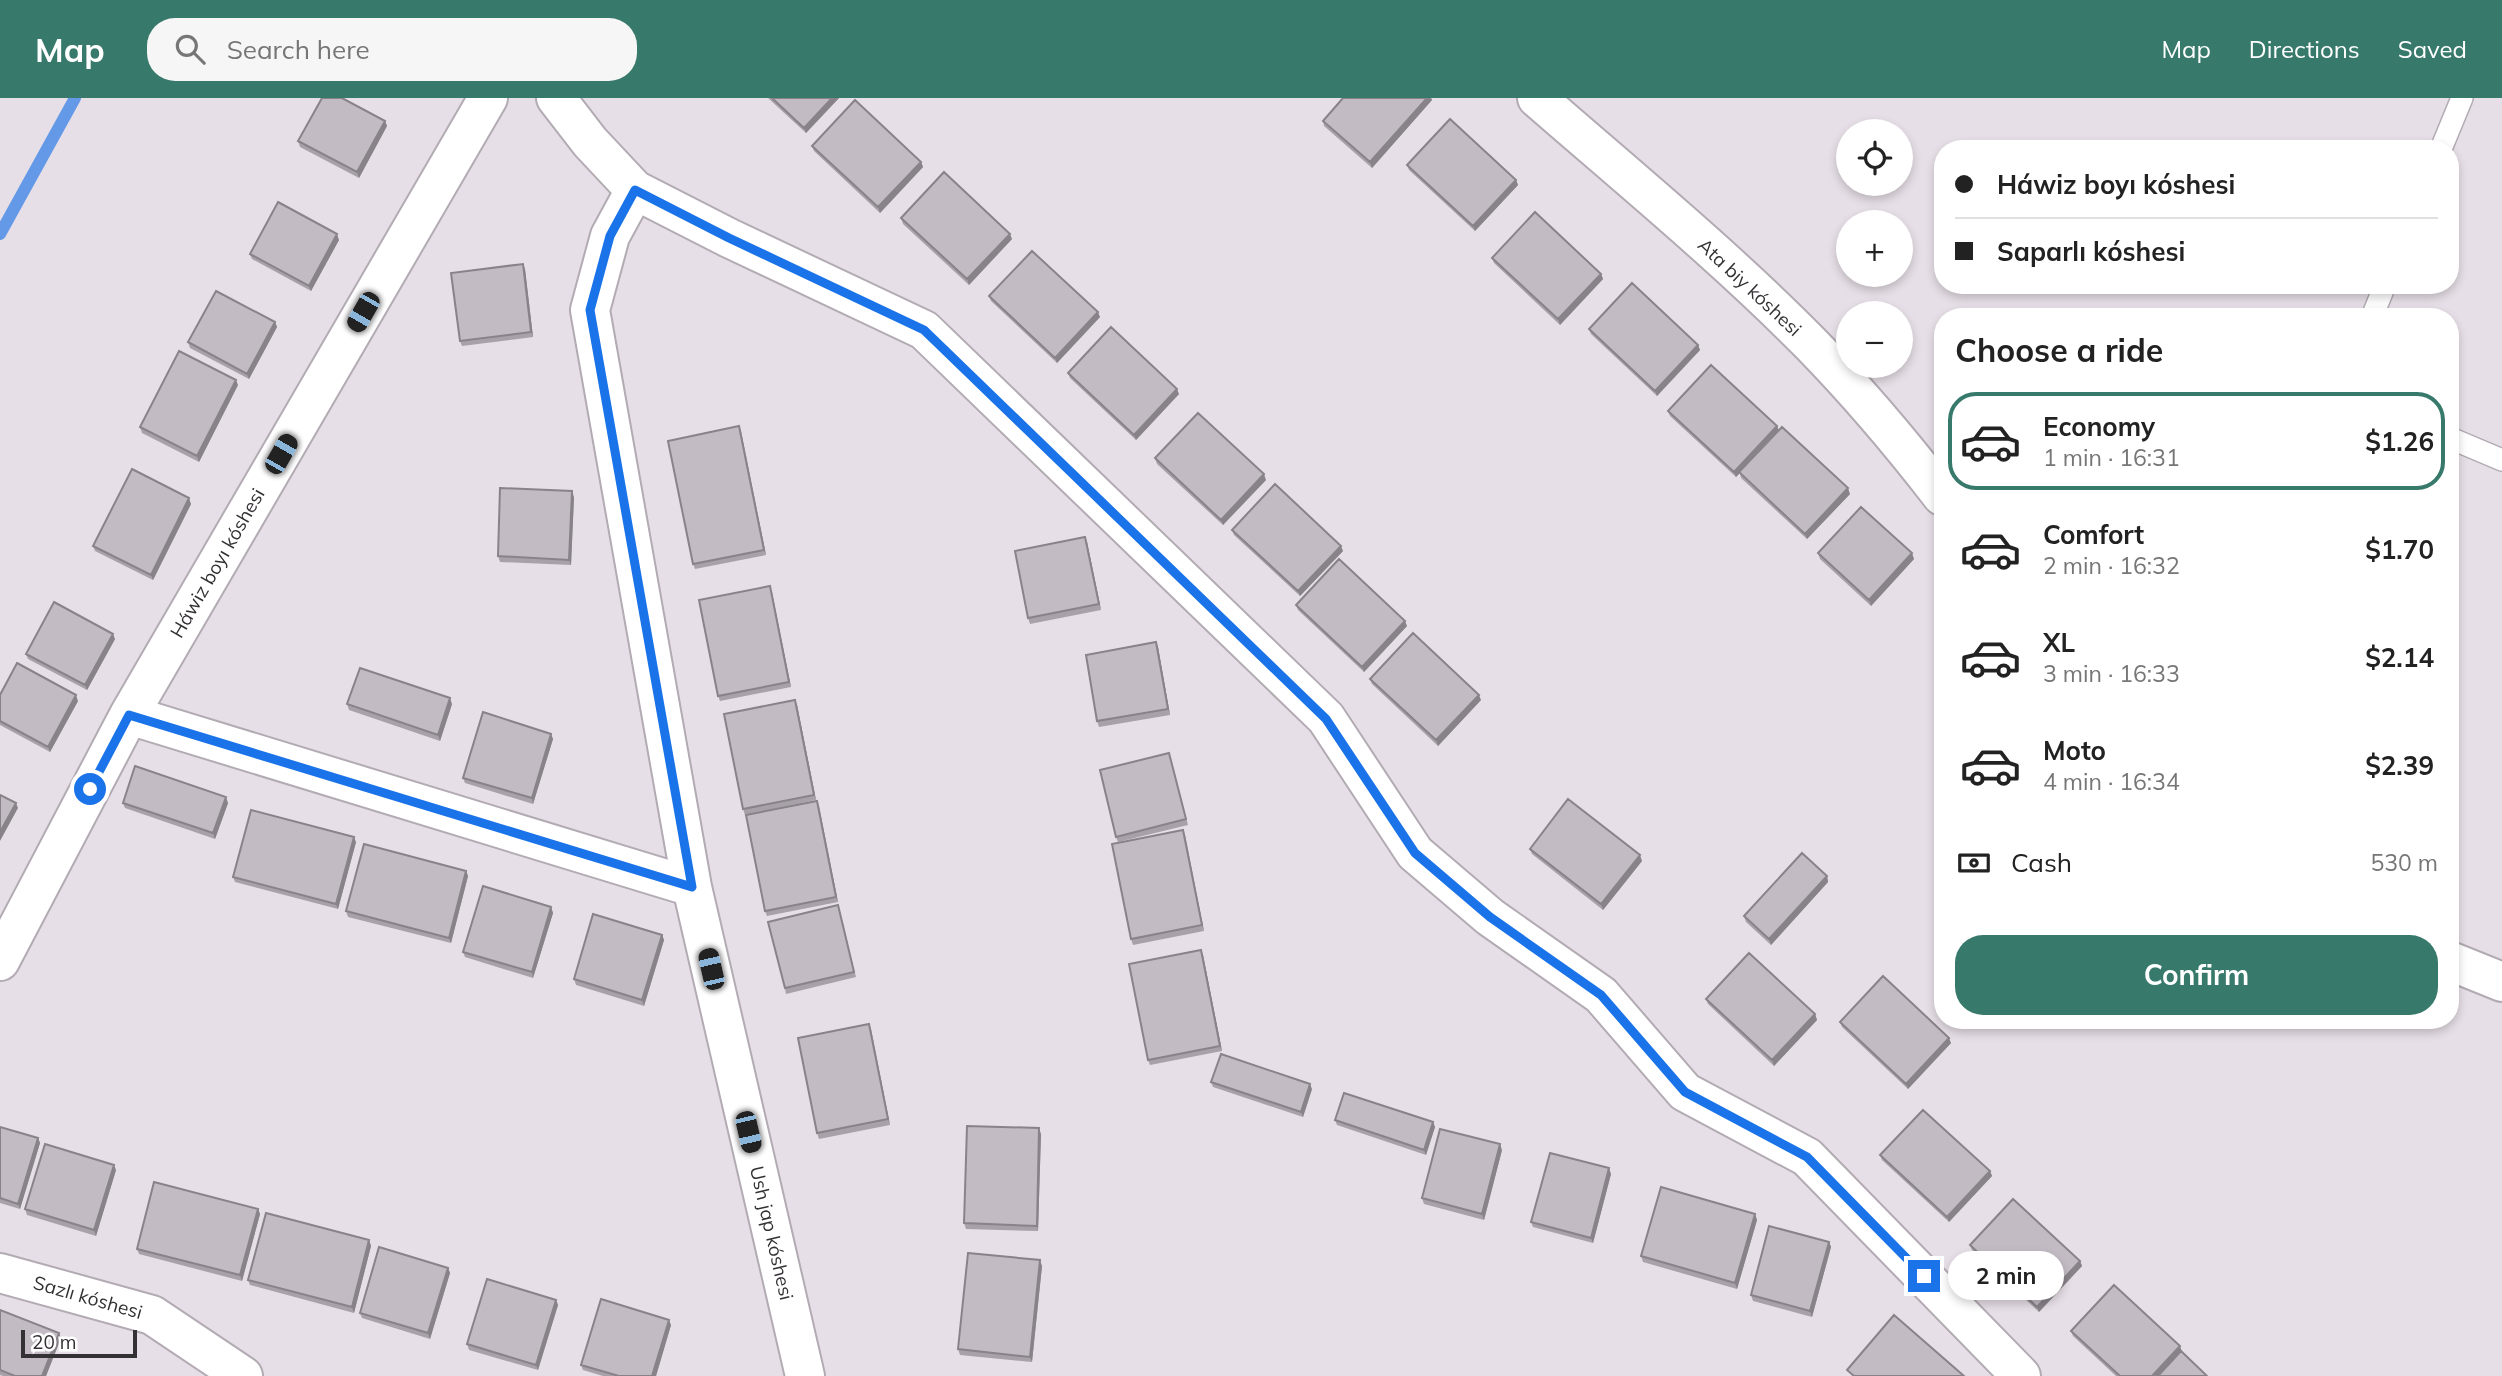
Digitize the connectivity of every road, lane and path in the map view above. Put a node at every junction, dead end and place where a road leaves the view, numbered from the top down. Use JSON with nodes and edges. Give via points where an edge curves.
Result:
{"nodes":[{"id":1,"x":488,"y":98,"type":"edge"},
{"id":2,"x":556,"y":98,"type":"edge"},
{"id":3,"x":1537,"y":98,"type":"edge"},
{"id":4,"x":2462,"y":98,"type":"edge"},
{"id":5,"x":2445,"y":140,"type":"edge"},
{"id":6,"x":635,"y":190,"type":"junction"},
{"id":7,"x":2459,"y":442,"type":"edge"},
{"id":8,"x":2502,"y":460,"type":"edge"},
{"id":9,"x":1934,"y":485,"type":"edge"},
{"id":10,"x":129,"y":715,"type":"junction"},
{"id":11,"x":692,"y":887,"type":"junction"},
{"id":12,"x":0,"y":961,"type":"edge"},
{"id":13,"x":2459,"y":965,"type":"edge"},
{"id":14,"x":2502,"y":982,"type":"edge"},
{"id":15,"x":0,"y":1273,"type":"edge"},
{"id":16,"x":243,"y":1376,"type":"edge"},
{"id":17,"x":805,"y":1376,"type":"edge"},
{"id":18,"x":2021,"y":1376,"type":"edge"}],
"edges":[{"from":1,"to":10,"type":"street","name":"Háwiz boyı kóshesi"},
{"from":2,"to":6,"type":"street"},
{"from":3,"to":9,"type":"street","name":"Ata biy kóshesi","via":[[1810,343]]},
{"from":4,"to":5,"type":"lane"},
{"from":6,"to":11,"type":"street","name":"Ush jap kóshesi","via":[[610,236],[590,310]]},
{"from":6,"to":18,"type":"street","via":[[924,330],[1326,719],[1415,853],[1490,917],[1601,995],[1685,1092],[1807,1157]]},
{"from":7,"to":8,"type":"lane"},
{"from":10,"to":11,"type":"street"},
{"from":10,"to":12,"type":"street","name":"Háwiz boyı kóshesi"},
{"from":11,"to":17,"type":"street","name":"Ush jap kóshesi"},
{"from":13,"to":14,"type":"street"},
{"from":15,"to":16,"type":"street","name":"Sazlı kóshesi","via":[[152,1315]]}]}
